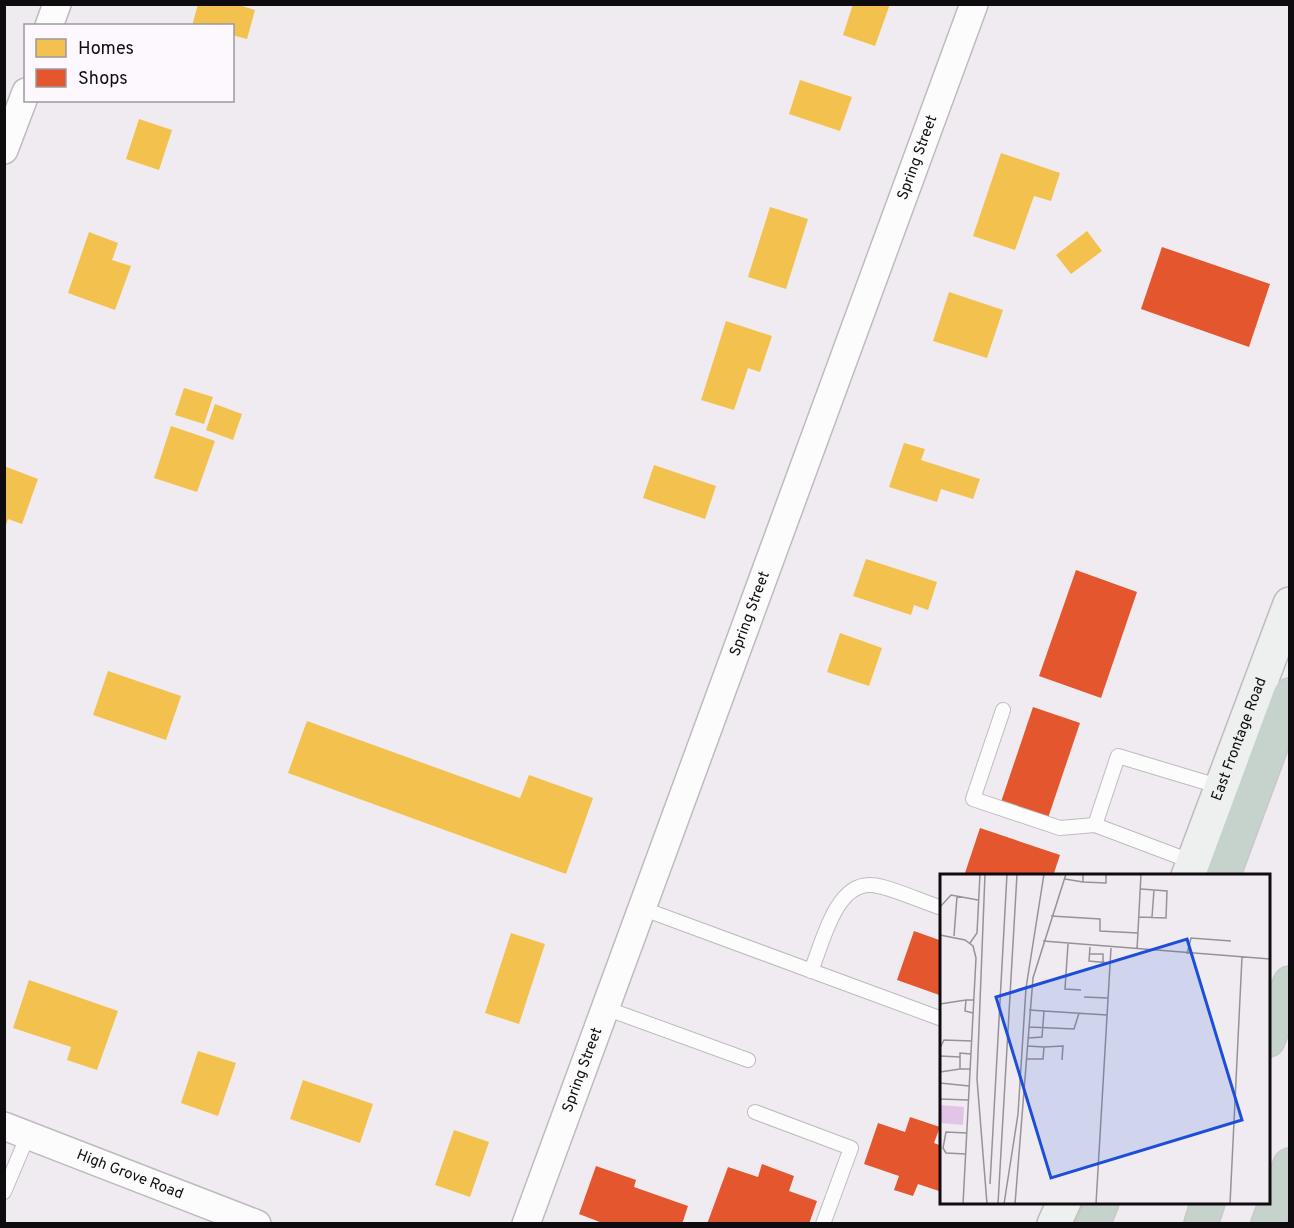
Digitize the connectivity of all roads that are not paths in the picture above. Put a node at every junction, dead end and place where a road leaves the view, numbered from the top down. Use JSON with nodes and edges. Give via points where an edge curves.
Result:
{"nodes":[{"id":1,"x":57,"y":4,"type":"edge"},
{"id":2,"x":974,"y":4,"type":"edge"},
{"id":3,"x":50,"y":24,"type":"edge"},
{"id":4,"x":24,"y":97,"type":"edge"},
{"id":5,"x":4,"y":150,"type":"edge"},
{"id":6,"x":1290,"y":604,"type":"edge"},
{"id":7,"x":1290,"y":695,"type":"edge"},
{"id":8,"x":1003,"y":710,"type":"dead end"},
{"id":9,"x":1221,"y":787,"type":"junction"},
{"id":10,"x":1095,"y":825,"type":"junction"},
{"id":11,"x":1190,"y":869,"type":"edge"},
{"id":12,"x":1224,"y":874,"type":"edge"},
{"id":13,"x":641,"y":908,"type":"junction"},
{"id":14,"x":940,"y":908,"type":"edge"},
{"id":15,"x":811,"y":971,"type":"junction"},
{"id":16,"x":1290,"y":983,"type":"edge"},
{"id":17,"x":604,"y":1008,"type":"junction"},
{"id":18,"x":940,"y":1018,"type":"edge"},
{"id":19,"x":1270,"y":1037,"type":"edge"},
{"id":20,"x":748,"y":1060,"type":"dead end"},
{"id":21,"x":755,"y":1112,"type":"dead end"},
{"id":22,"x":16,"y":1131,"type":"edge"},
{"id":23,"x":1290,"y":1165,"type":"edge"},
{"id":24,"x":4,"y":1192,"type":"edge"},
{"id":25,"x":1064,"y":1204,"type":"edge"},
{"id":26,"x":1102,"y":1204,"type":"edge"},
{"id":27,"x":1208,"y":1204,"type":"edge"},
{"id":28,"x":257,"y":1224,"type":"edge"},
{"id":29,"x":526,"y":1224,"type":"edge"},
{"id":30,"x":823,"y":1224,"type":"edge"},
{"id":31,"x":1054,"y":1224,"type":"edge"},
{"id":32,"x":1094,"y":1224,"type":"edge"},
{"id":33,"x":1201,"y":1224,"type":"edge"},
{"id":34,"x":1268,"y":1224,"type":"edge"}],
"edges":[{"from":1,"to":3,"type":"street"},
{"from":2,"to":13,"type":"street","name":"Spring Street"},
{"from":4,"to":5,"type":"street"},
{"from":6,"to":9,"type":"street","name":"East Frontage Road"},
{"from":7,"to":12,"type":"highway"},
{"from":8,"to":10,"type":"lane","via":[[973,798],[1060,828]]},
{"from":9,"to":10,"type":"lane","via":[[1118,756]]},
{"from":9,"to":11,"type":"street","name":"East Frontage Road"},
{"from":10,"to":11,"type":"lane"},
{"from":13,"to":15,"type":"lane"},
{"from":13,"to":17,"type":"street","name":"Spring Street"},
{"from":14,"to":15,"type":"lane","via":[[871,885],[854,888],[840,899]]},
{"from":15,"to":18,"type":"lane"},
{"from":16,"to":19,"type":"highway"},
{"from":17,"to":20,"type":"lane"},
{"from":17,"to":29,"type":"street","name":"Spring Street"},
{"from":21,"to":30,"type":"lane","via":[[851,1148]]},
{"from":22,"to":24,"type":"lane"},
{"from":22,"to":28,"type":"street","name":"High Grove Road"},
{"from":23,"to":34,"type":"highway"},
{"from":25,"to":31,"type":"street"},
{"from":26,"to":32,"type":"highway"},
{"from":27,"to":33,"type":"highway"}]}
